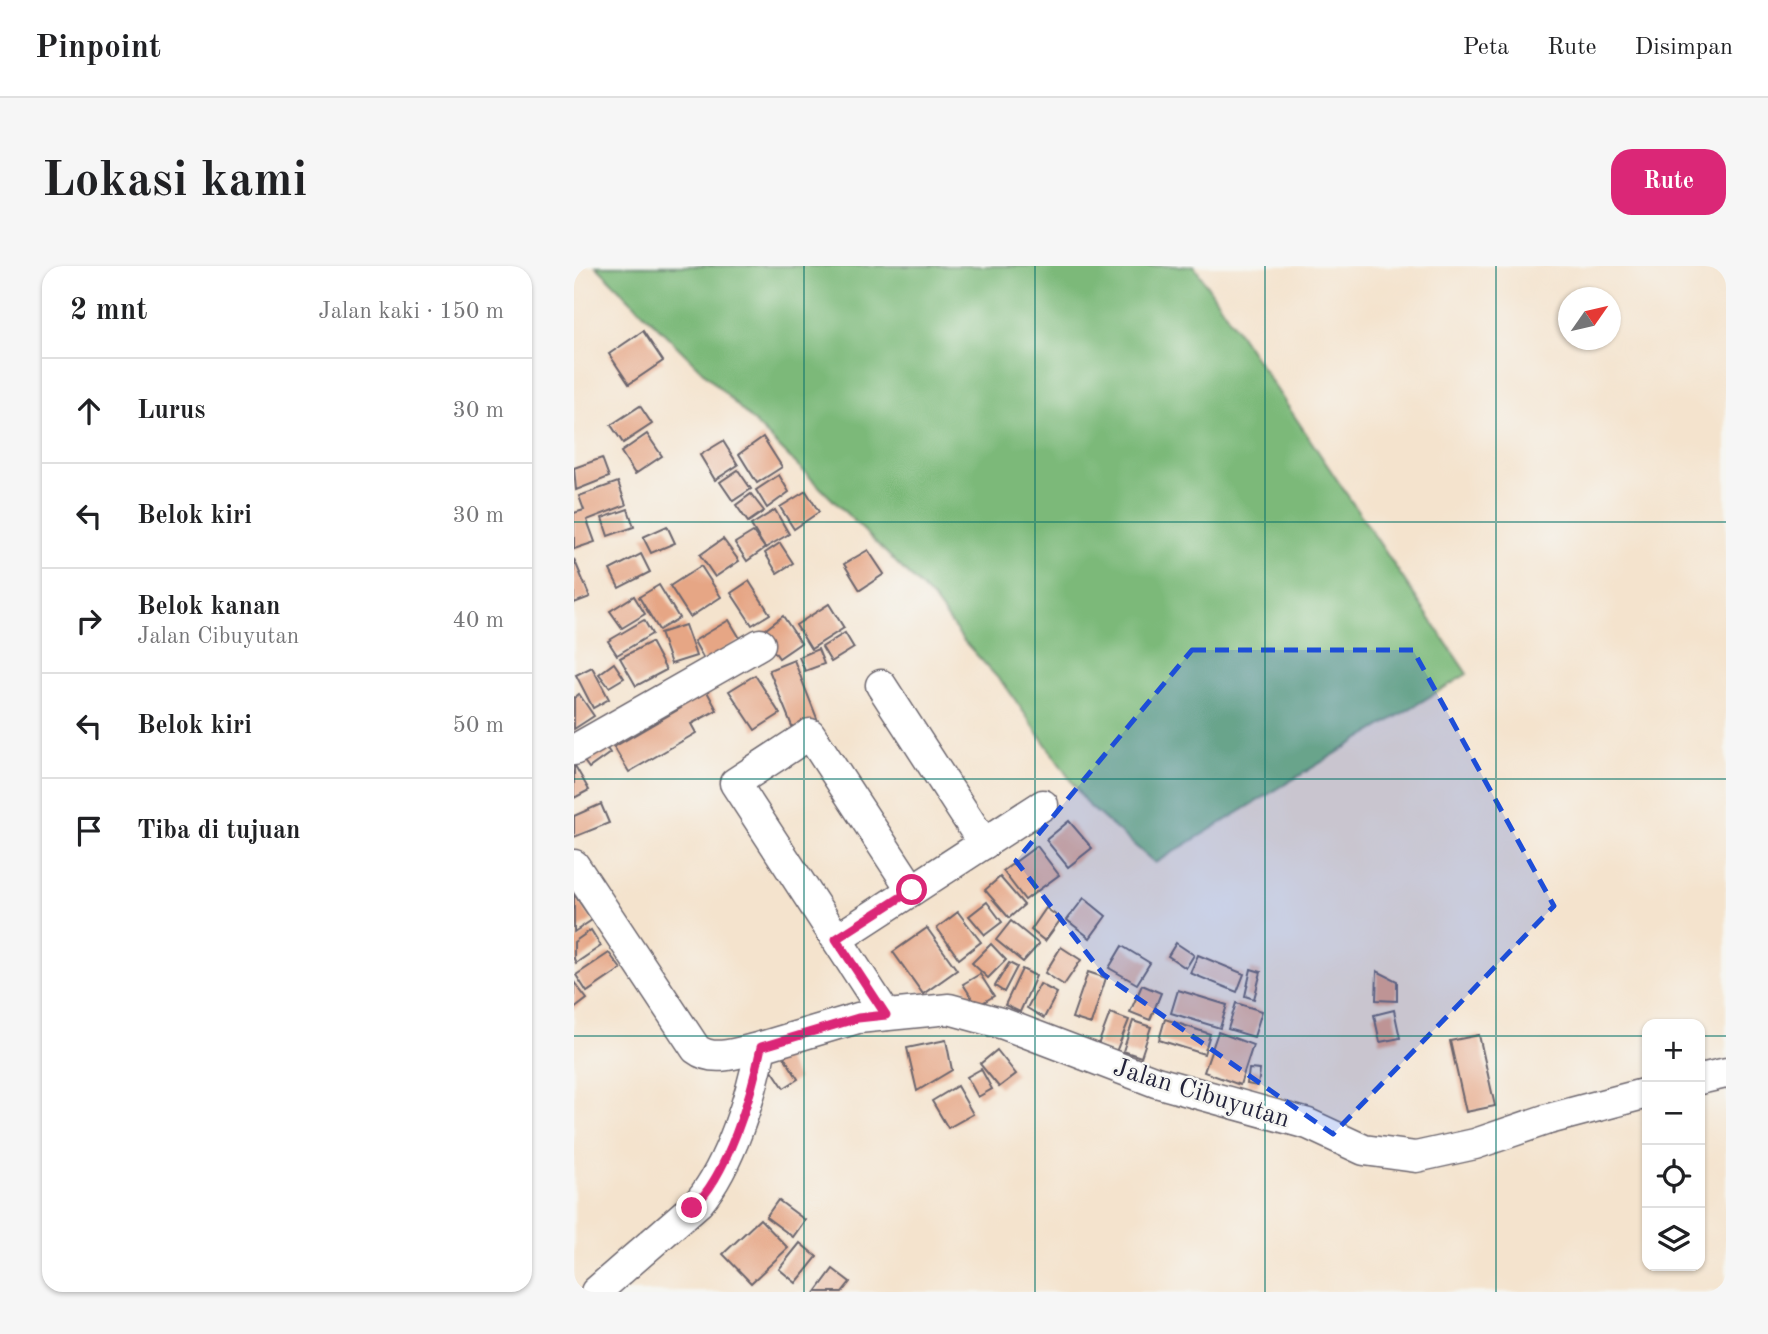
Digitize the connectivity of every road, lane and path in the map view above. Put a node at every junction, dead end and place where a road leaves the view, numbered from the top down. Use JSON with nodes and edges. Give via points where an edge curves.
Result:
{"nodes":[{"id":1,"x":760,"y":644,"type":"dead end"},
{"id":2,"x":881,"y":685,"type":"dead end"},
{"id":3,"x":574,"y":750,"type":"edge"},
{"id":4,"x":1043,"y":805,"type":"dead end"},
{"id":5,"x":984,"y":844,"type":"junction"},
{"id":6,"x":574,"y":865,"type":"edge"},
{"id":7,"x":912,"y":890,"type":"junction"},
{"id":8,"x":836,"y":939,"type":"junction"},
{"id":9,"x":886,"y":1015,"type":"junction"},
{"id":10,"x":759,"y":1058,"type":"junction"},
{"id":11,"x":1726,"y":1073,"type":"edge"},
{"id":12,"x":1705,"y":1078,"type":"edge"},
{"id":13,"x":1642,"y":1094,"type":"edge"},
{"id":14,"x":596,"y":1292,"type":"edge"}],
"edges":[{"from":1,"to":3,"type":"street"},
{"from":2,"to":5,"type":"street"},
{"from":4,"to":5,"type":"street"},
{"from":5,"to":7,"type":"street"},
{"from":6,"to":10,"type":"street","name":"Jalan Cibuyutan","via":[[696,1049],[712,1057]]},
{"from":7,"to":8,"type":"street"},
{"from":7,"to":8,"type":"street","via":[[810,734],[735,783]]},
{"from":8,"to":9,"type":"street"},
{"from":9,"to":10,"type":"street","name":"Jalan Cibuyutan","via":[[858,1018]]},
{"from":9,"to":13,"type":"street","name":"Jalan Cibuyutan","via":[[949,1009],[1004,1024],[1156,1082],[1308,1124],[1375,1153],[1416,1157],[1439,1152]]},
{"from":10,"to":14,"type":"street","via":[[722,1167],[708,1191]]},
{"from":11,"to":12,"type":"street"}]}
